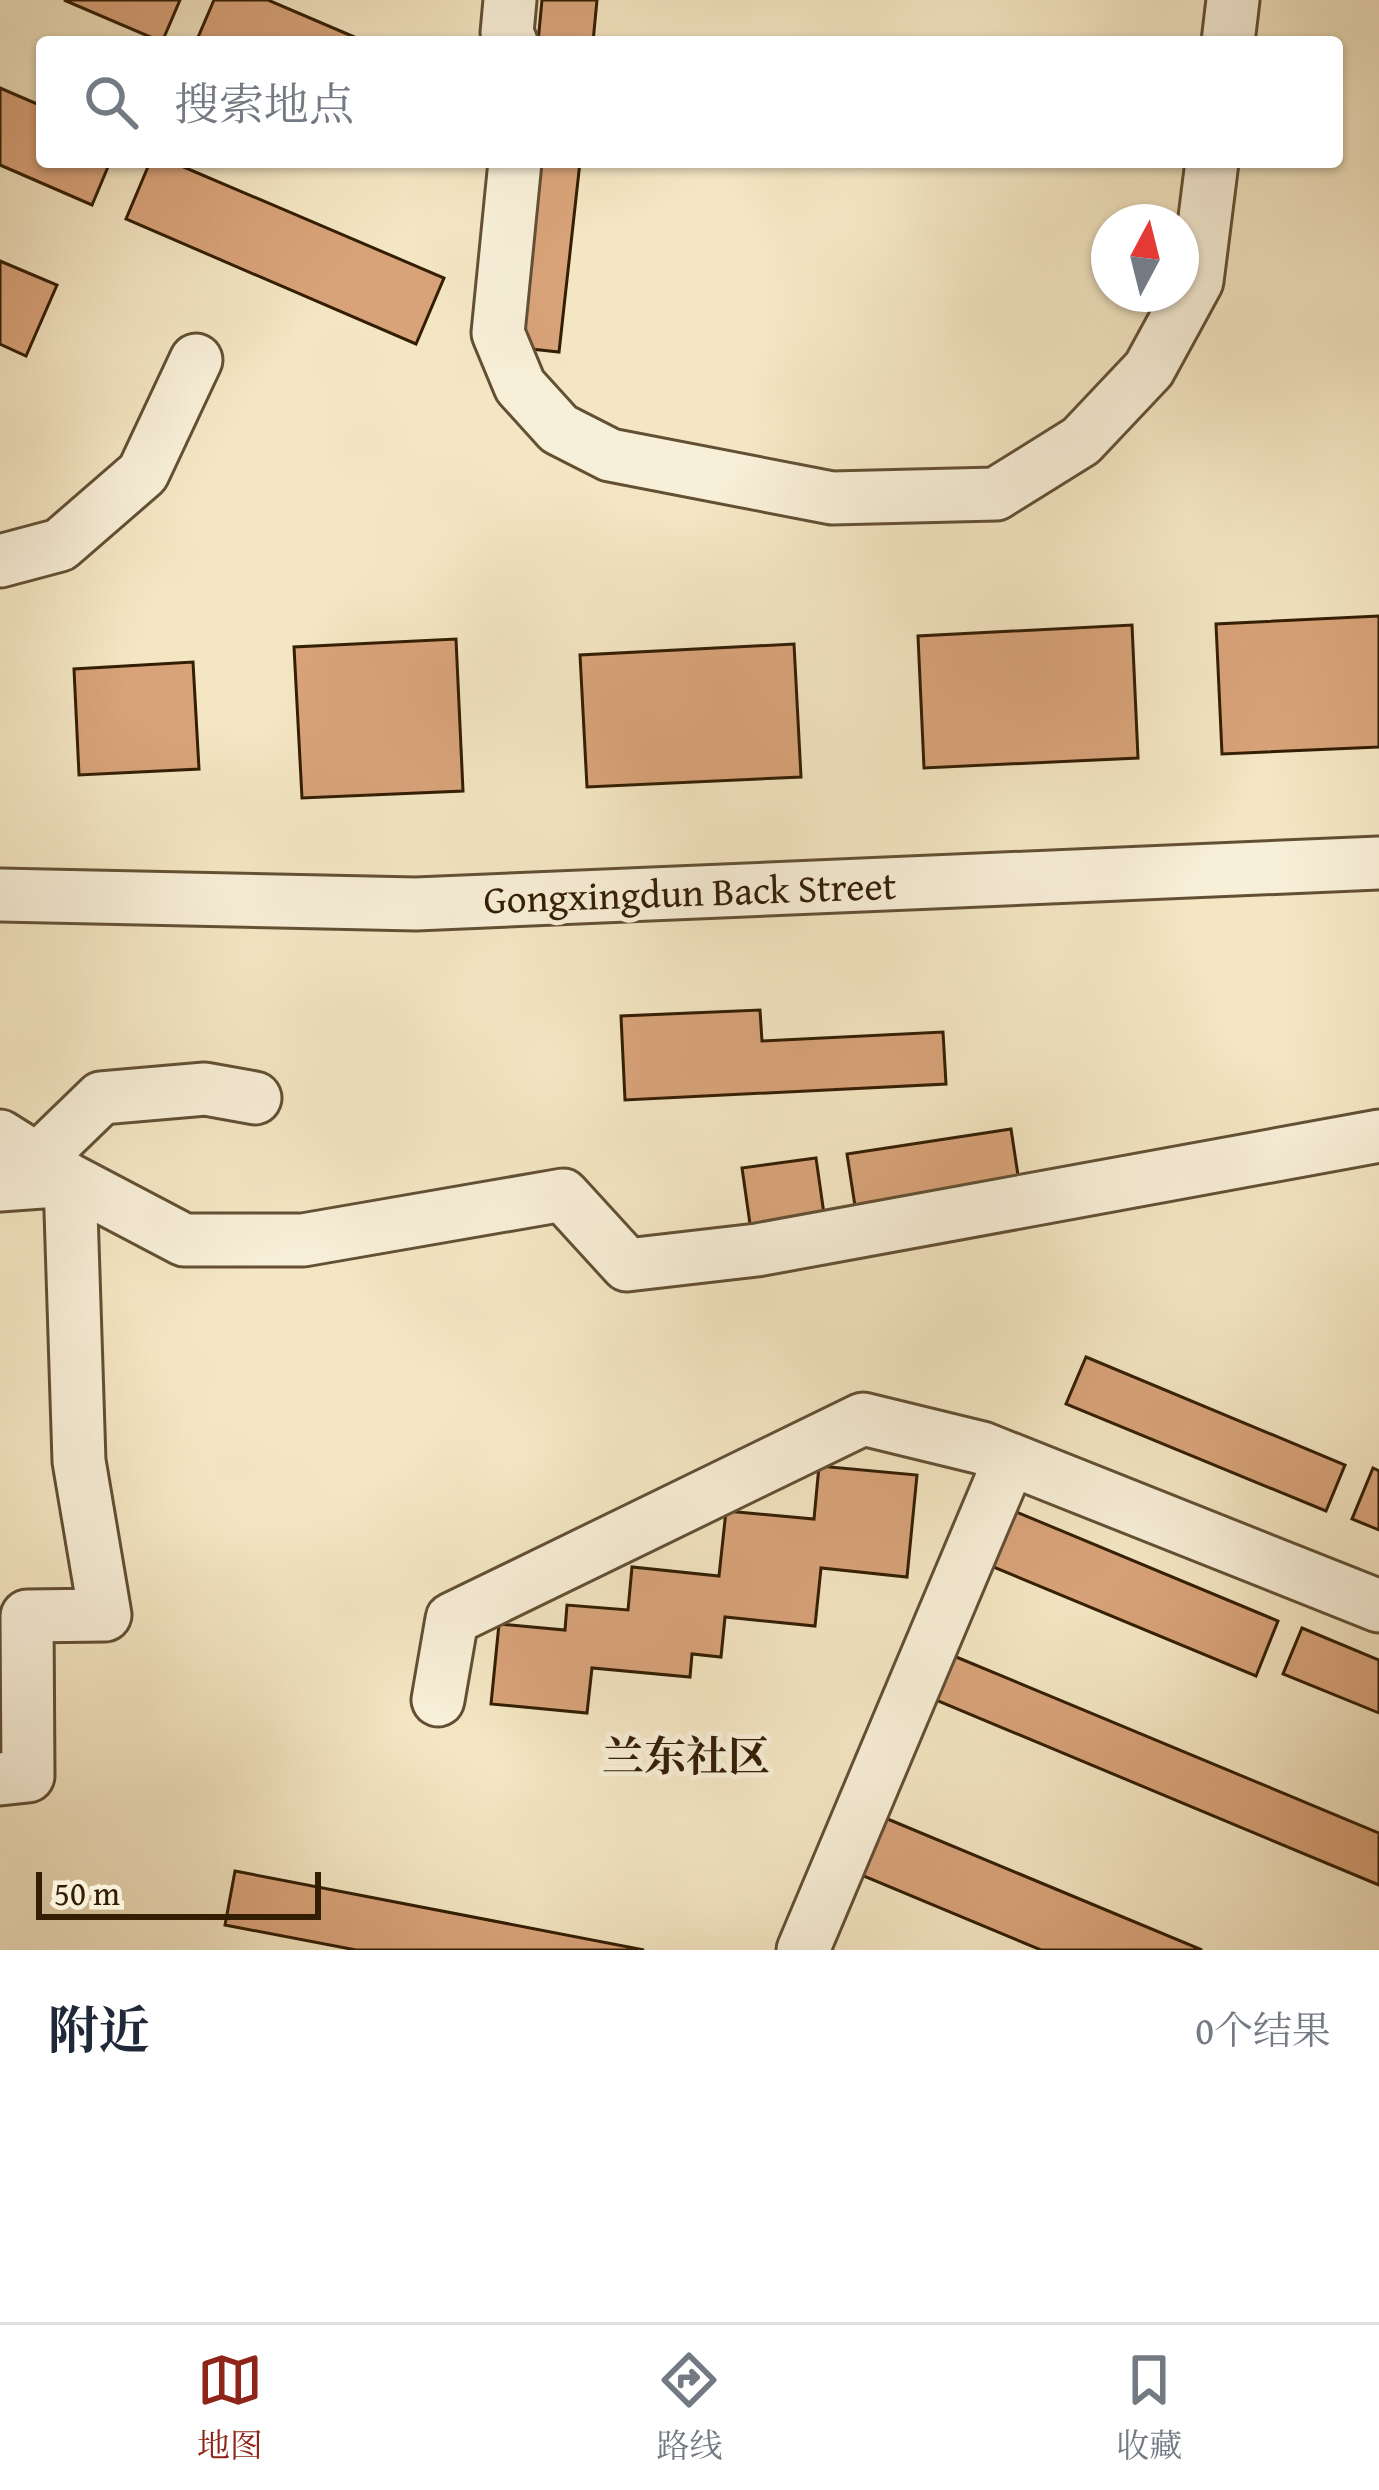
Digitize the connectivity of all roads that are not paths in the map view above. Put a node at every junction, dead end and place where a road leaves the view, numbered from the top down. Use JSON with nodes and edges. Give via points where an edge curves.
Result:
{"nodes":[{"id":1,"x":510,"y":0,"type":"edge"},
{"id":2,"x":1233,"y":0,"type":"edge"},
{"id":3,"x":509,"y":36,"type":"edge"},
{"id":4,"x":1229,"y":36,"type":"edge"},
{"id":5,"x":514,"y":168,"type":"edge"},
{"id":6,"x":1211,"y":168,"type":"edge"},
{"id":7,"x":196,"y":361,"type":"dead end"},
{"id":8,"x":0,"y":561,"type":"edge"},
{"id":9,"x":1379,"y":863,"type":"edge"},
{"id":10,"x":0,"y":895,"type":"edge"},
{"id":11,"x":255,"y":1097,"type":"dead end"},
{"id":12,"x":1379,"y":1136,"type":"edge"},
{"id":13,"x":27,"y":1166,"type":"edge"},
{"id":14,"x":1010,"y":1459,"type":"junction"},
{"id":15,"x":1379,"y":1606,"type":"edge"},
{"id":16,"x":438,"y":1700,"type":"dead end"},
{"id":17,"x":0,"y":1779,"type":"edge"},
{"id":18,"x":803,"y":1950,"type":"edge"}],
"edges":[{"from":1,"to":3,"type":"street"},
{"from":2,"to":4,"type":"street"},
{"from":5,"to":6,"type":"street","via":[[498,333],[520,386],[559,429],[610,454],[832,498],[996,494],[1081,441],[1149,369],[1197,281]]},
{"from":7,"to":8,"type":"street","via":[[143,473],[60,545]]},
{"from":9,"to":10,"type":"street","name":"Gongxingdun Back Street","via":[[416,904]]},
{"from":11,"to":13,"type":"street","via":[[205,1089],[101,1098]]},
{"from":12,"to":13,"type":"street","via":[[757,1250],[627,1265],[563,1195],[303,1240],[184,1240]]},
{"from":13,"to":17,"type":"street","via":[[105,1615],[27,1616],[28,1776]]},
{"from":14,"to":15,"type":"street"},
{"from":14,"to":16,"type":"street","via":[[862,1419],[452,1619]]},
{"from":14,"to":18,"type":"street"}]}
